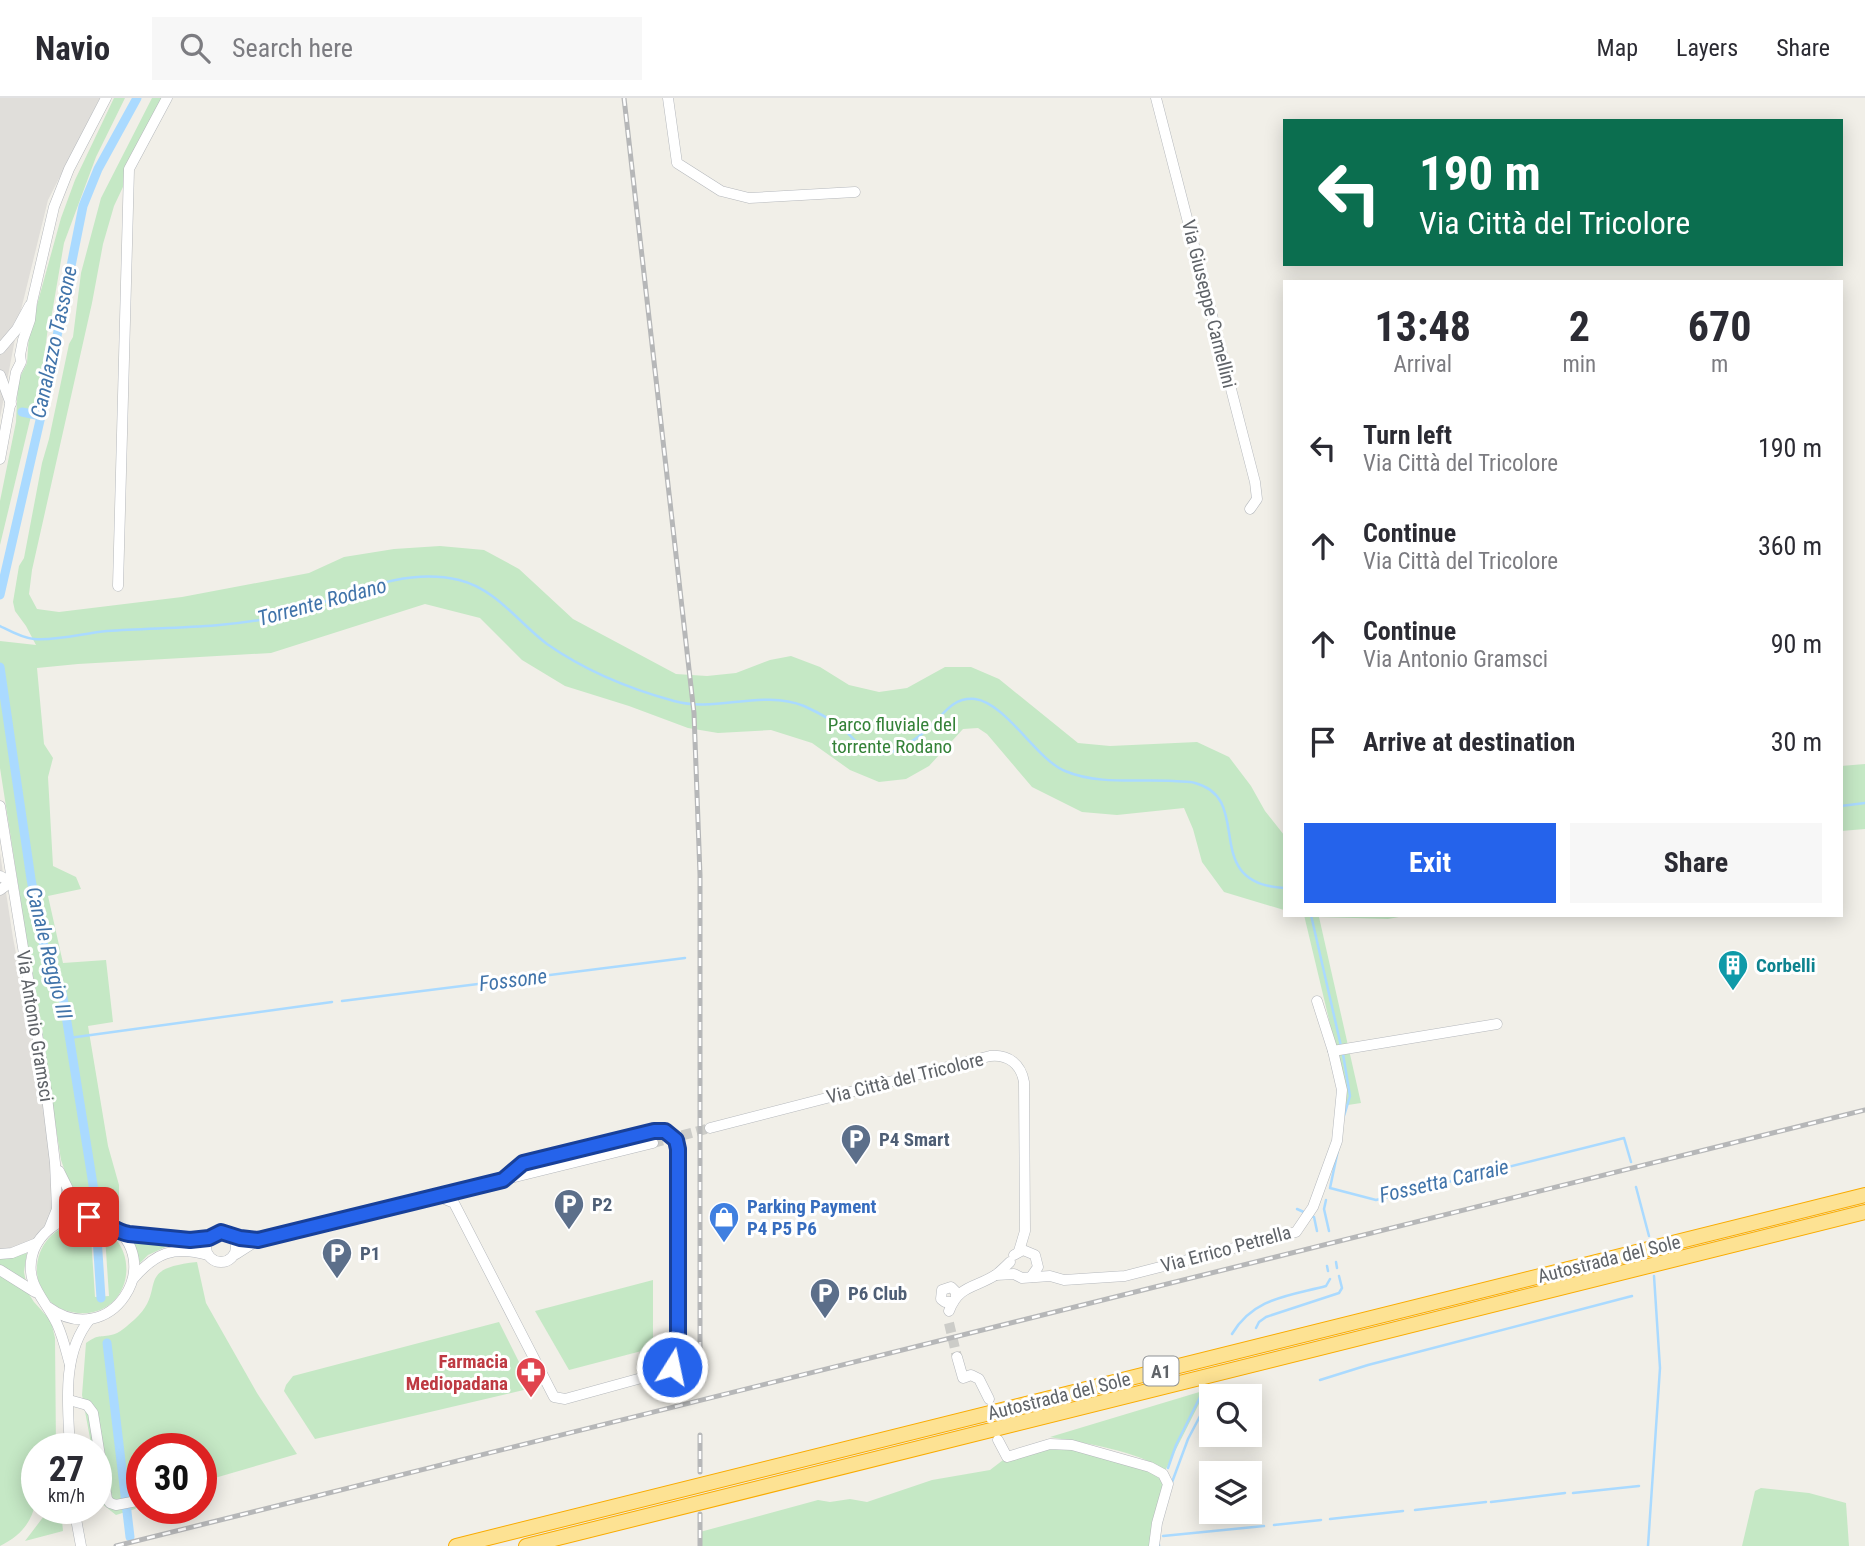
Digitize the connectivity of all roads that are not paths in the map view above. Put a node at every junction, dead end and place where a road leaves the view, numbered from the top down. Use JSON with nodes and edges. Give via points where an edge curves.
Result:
{"nodes":[{"id":1,"x":106,"y":98,"type":"edge"},
{"id":2,"x":167,"y":98,"type":"edge"},
{"id":3,"x":668,"y":98,"type":"edge"},
{"id":4,"x":1156,"y":98,"type":"edge"},
{"id":5,"x":855,"y":192,"type":"dead end"},
{"id":6,"x":32,"y":302,"type":"junction"},
{"id":7,"x":1,"y":348,"type":"edge"},
{"id":8,"x":20,"y":355,"type":"junction"},
{"id":9,"x":16,"y":372,"type":"junction"},
{"id":10,"x":0,"y":374,"type":"edge"},
{"id":11,"x":11,"y":404,"type":"junction"},
{"id":12,"x":0,"y":458,"type":"edge"},
{"id":13,"x":1250,"y":509,"type":"dead end"},
{"id":14,"x":118,"y":586,"type":"dead end"},
{"id":15,"x":0,"y":806,"type":"edge"},
{"id":16,"x":6,"y":851,"type":"junction"},
{"id":17,"x":0,"y":865,"type":"edge"},
{"id":18,"x":0,"y":876,"type":"edge"},
{"id":19,"x":11,"y":882,"type":"junction"},
{"id":20,"x":0,"y":891,"type":"edge"},
{"id":21,"x":15,"y":908,"type":"junction"},
{"id":22,"x":1317,"y":1001,"type":"dead end"},
{"id":23,"x":1497,"y":1024,"type":"dead end"},
{"id":24,"x":1333,"y":1051,"type":"junction"},
{"id":25,"x":710,"y":1128,"type":"tunnel mouth"},
{"id":26,"x":653,"y":1143,"type":"tunnel mouth"},
{"id":27,"x":55,"y":1163,"type":"junction"},
{"id":28,"x":503,"y":1180,"type":"junction"},
{"id":29,"x":1865,"y":1195,"type":"edge"},
{"id":30,"x":437,"y":1196,"type":"junction"},
{"id":31,"x":1865,"y":1212,"type":"edge"},
{"id":32,"x":89,"y":1217,"type":"junction"},
{"id":33,"x":49,"y":1229,"type":"junction"},
{"id":34,"x":1025,"y":1231,"type":"junction"},
{"id":35,"x":120,"y":1233,"type":"junction"},
{"id":36,"x":231,"y":1235,"type":"junction"},
{"id":37,"x":209,"y":1238,"type":"junction"},
{"id":38,"x":258,"y":1240,"type":"junction"},
{"id":39,"x":37,"y":1243,"type":"junction"},
{"id":40,"x":1018,"y":1251,"type":"junction"},
{"id":41,"x":1032,"y":1252,"type":"junction"},
{"id":42,"x":0,"y":1254,"type":"edge"},
{"id":43,"x":236,"y":1254,"type":"junction"},
{"id":44,"x":208,"y":1255,"type":"junction"},
{"id":45,"x":1010,"y":1262,"type":"junction"},
{"id":46,"x":1038,"y":1263,"type":"junction"},
{"id":47,"x":0,"y":1270,"type":"edge"},
{"id":48,"x":1014,"y":1274,"type":"junction"},
{"id":49,"x":996,"y":1275,"type":"junction"},
{"id":50,"x":1051,"y":1276,"type":"junction"},
{"id":51,"x":1031,"y":1277,"type":"junction"},
{"id":52,"x":132,"y":1280,"type":"junction"},
{"id":53,"x":36,"y":1292,"type":"junction"},
{"id":54,"x":48,"y":1307,"type":"junction"},
{"id":55,"x":90,"y":1320,"type":"junction"},
{"id":56,"x":949,"y":1323,"type":"tunnel mouth"},
{"id":57,"x":957,"y":1357,"type":"tunnel mouth"},
{"id":58,"x":70,"y":1365,"type":"junction"},
{"id":59,"x":989,"y":1399,"type":"dead end"},
{"id":60,"x":69,"y":1400,"type":"junction"},
{"id":61,"x":70,"y":1433,"type":"edge"},
{"id":62,"x":998,"y":1440,"type":"dead end"},
{"id":63,"x":126,"y":1503,"type":"edge"},
{"id":64,"x":78,"y":1524,"type":"edge"},
{"id":65,"x":81,"y":1546,"type":"edge"},
{"id":66,"x":456,"y":1546,"type":"edge"},
{"id":67,"x":526,"y":1546,"type":"edge"},
{"id":68,"x":1154,"y":1546,"type":"edge"}],
"edges":[{"from":1,"to":6,"type":"street","via":[[54,207]]},
{"from":2,"to":14,"type":"street","via":[[129,169]]},
{"from":3,"to":5,"type":"street","via":[[677,163],[721,191],[749,198]]},
{"from":4,"to":13,"type":"street","name":"Via Giuseppe Camellini","via":[[1255,482],[1257,499]]},
{"from":6,"to":7,"type":"street"},
{"from":6,"to":8,"type":"street"},
{"from":7,"to":8,"type":"street","via":[[15,349]]},
{"from":8,"to":9,"type":"street"},
{"from":9,"to":10,"type":"street"},
{"from":9,"to":11,"type":"street"},
{"from":10,"to":11,"type":"street"},
{"from":11,"to":12,"type":"street"},
{"from":15,"to":16,"type":"street","name":"Via Antonio Gramsci"},
{"from":16,"to":17,"type":"street"},
{"from":16,"to":19,"type":"street","name":"Via Antonio Gramsci"},
{"from":18,"to":19,"type":"street"},
{"from":19,"to":20,"type":"street"},
{"from":19,"to":21,"type":"street","name":"Via Antonio Gramsci"},
{"from":20,"to":21,"type":"street"},
{"from":21,"to":27,"type":"street","name":"Via Antonio Gramsci"},
{"from":22,"to":24,"type":"street","name":"Via Errico Petrella"},
{"from":23,"to":24,"type":"street"},
{"from":24,"to":50,"type":"street","name":"Via Errico Petrella","via":[[1342,1090],[1337,1140],[1313,1207],[1296,1232],[1131,1275],[1064,1280]]},
{"from":25,"to":34,"type":"street","name":"Via Città del Tricolore","via":[[990,1056],[1007,1057],[1016,1063],[1024,1082]]},
{"from":26,"to":28,"type":"street"},
{"from":27,"to":32,"type":"street","name":"Via Antonio Gramsci","via":[[76,1205]]},
{"from":27,"to":33,"type":"street","name":"Via Antonio Gramsci","via":[[57,1209]]},
{"from":28,"to":30,"type":"street"},
{"from":28,"to":30,"type":"street","via":[[523,1163],[659,1130],[673,1136],[678,1149],[678,1353],[667,1371],[565,1399],[554,1397],[454,1203]]},
{"from":29,"to":66,"type":"highway","name":"Autostrada del Sole","number":"A1"},
{"from":30,"to":38,"type":"street"},
{"from":31,"to":67,"type":"highway","name":"Autostrada del Sole","number":"A1"},
{"from":32,"to":33,"type":"street","name":"Via Antonio Gramsci","via":[[72,1218]]},
{"from":32,"to":35,"type":"street","name":"Via Antonio Gramsci"},
{"from":33,"to":39,"type":"street","name":"Via Antonio Gramsci"},
{"from":34,"to":40,"type":"street"},
{"from":34,"to":41,"type":"street"},
{"from":35,"to":37,"type":"street","via":[[175,1240]]},
{"from":35,"to":52,"type":"street","via":[[133,1258]]},
{"from":36,"to":37,"type":"street","via":[[221,1232]]},
{"from":36,"to":38,"type":"street"},
{"from":36,"to":43,"type":"street","via":[[237,1243]]},
{"from":37,"to":44,"type":"street"},
{"from":38,"to":43,"type":"street"},
{"from":39,"to":42,"type":"street"},
{"from":39,"to":53,"type":"street","via":[[30,1267]]},
{"from":40,"to":41,"type":"street"},
{"from":40,"to":45,"type":"street"},
{"from":41,"to":46,"type":"street"},
{"from":43,"to":44,"type":"street","via":[[223,1263]]},
{"from":44,"to":52,"type":"street","via":[[187,1250],[166,1253],[144,1266]]},
{"from":45,"to":48,"type":"street"},
{"from":45,"to":49,"type":"street"},
{"from":46,"to":50,"type":"street"},
{"from":46,"to":51,"type":"street"},
{"from":47,"to":53,"type":"street"},
{"from":48,"to":49,"type":"street"},
{"from":48,"to":51,"type":"street"},
{"from":49,"to":56,"type":"street","via":[[967,1287],[951,1300]]},
{"from":50,"to":51,"type":"street","name":"Via Errico Petrella"},
{"from":52,"to":55,"type":"street","via":[[120,1303]]},
{"from":53,"to":54,"type":"street"},
{"from":54,"to":55,"type":"street","via":[[63,1317]]},
{"from":54,"to":58,"type":"street"},
{"from":55,"to":58,"type":"street","via":[[77,1338]]},
{"from":57,"to":59,"type":"street","via":[[963,1378],[979,1378]]},
{"from":58,"to":60,"type":"street"},
{"from":60,"to":61,"type":"street"},
{"from":60,"to":63,"type":"street","via":[[87,1405],[93,1413],[107,1499],[116,1505]]},
{"from":62,"to":68,"type":"street","via":[[1007,1457],[1058,1443],[1163,1474],[1168,1484]]},
{"from":64,"to":65,"type":"street"}]}
